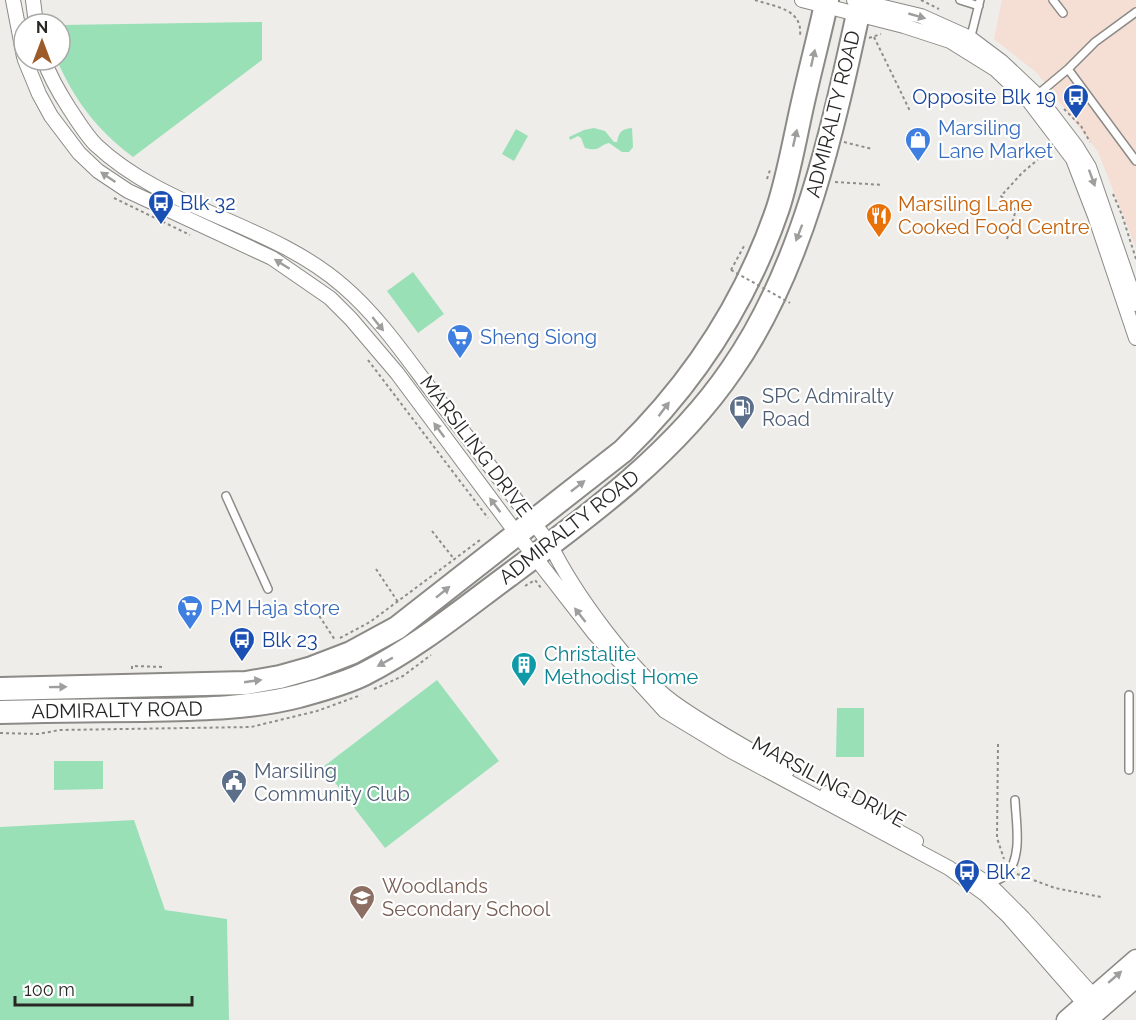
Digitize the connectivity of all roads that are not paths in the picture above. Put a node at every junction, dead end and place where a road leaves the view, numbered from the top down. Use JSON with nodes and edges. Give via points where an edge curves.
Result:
{"nodes":[{"id":1,"x":802,"y":0,"type":"edge"},
{"id":2,"x":960,"y":0,"type":"edge"},
{"id":3,"x":1053,"y":0,"type":"edge"},
{"id":4,"x":826,"y":3,"type":"edge"},
{"id":5,"x":980,"y":3,"type":"edge"},
{"id":6,"x":858,"y":4,"type":"edge"},
{"id":7,"x":1136,"y":12,"type":"edge"},
{"id":8,"x":1063,"y":13,"type":"dead end"},
{"id":9,"x":969,"y":45,"type":"junction"},
{"id":10,"x":1068,"y":69,"type":"junction"},
{"id":11,"x":30,"y":72,"type":"edge"},
{"id":12,"x":50,"y":72,"type":"edge"},
{"id":13,"x":1033,"y":98,"type":"junction"},
{"id":14,"x":1136,"y":161,"type":"edge"},
{"id":15,"x":1100,"y":214,"type":"junction"},
{"id":16,"x":1136,"y":304,"type":"edge"},
{"id":17,"x":1135,"y":334,"type":"edge"},
{"id":18,"x":411,"y":364,"type":"junction"},
{"id":19,"x":397,"y":373,"type":"junction"},
{"id":20,"x":226,"y":496,"type":"dead end"},
{"id":21,"x":525,"y":528,"type":"junction"},
{"id":22,"x":543,"y":550,"type":"junction"},
{"id":23,"x":268,"y":589,"type":"dead end"},
{"id":24,"x":0,"y":689,"type":"edge"},
{"id":25,"x":1129,"y":695,"type":"dead end"},
{"id":26,"x":0,"y":712,"type":"edge"},
{"id":27,"x":1129,"y":770,"type":"dead end"},
{"id":28,"x":1015,"y":800,"type":"dead end"},
{"id":29,"x":987,"y":889,"type":"junction"},
{"id":30,"x":1136,"y":959,"type":"edge"},
{"id":31,"x":1136,"y":978,"type":"edge"},
{"id":32,"x":1093,"y":1008,"type":"edge"},
{"id":33,"x":1066,"y":1020,"type":"edge"}],
"edges":[{"from":1,"to":4,"type":"street"},
{"from":2,"to":5,"type":"lane"},
{"from":3,"to":8,"type":"lane"},
{"from":4,"to":6,"type":"street"},
{"from":21,"to":4,"type":"main road","name":"ADMIRALTY ROAD","one_way":true,"via":[[623,451],[656,419],[723,327],[765,243],[779,205]]},
{"from":5,"to":9,"type":"lane"},
{"from":6,"to":9,"type":"street"},
{"from":6,"to":22,"type":"main road","name":"ADMIRALTY ROAD","one_way":true,"via":[[809,209],[752,338],[732,371],[676,437]]},
{"from":7,"to":10,"type":"lane","via":[[1095,42]]},
{"from":9,"to":13,"type":"street"},
{"from":10,"to":13,"type":"lane"},
{"from":10,"to":14,"type":"lane"},
{"from":19,"to":11,"type":"street","name":"MARSILING DRIVE","one_way":true,"via":[[330,298],[294,272],[128,191],[98,171],[51,116]]},
{"from":12,"to":18,"type":"street","name":"MARSILING DRIVE","one_way":true,"via":[[75,117],[94,143],[113,159],[136,176],[279,244],[322,270],[368,311]]},
{"from":13,"to":15,"type":"street","via":[[1073,159]]},
{"from":15,"to":16,"type":"street"},
{"from":15,"to":17,"type":"street"},
{"from":18,"to":19,"type":"lane"},
{"from":18,"to":21,"type":"street","name":"MARSILING DRIVE"},
{"from":21,"to":19,"type":"street","name":"MARSILING DRIVE","one_way":true},
{"from":20,"to":23,"type":"lane"},
{"from":21,"to":22,"type":"street","name":"MARSILING DRIVE"},
{"from":21,"to":22,"type":"street","name":"MARSILING DRIVE"},
{"from":24,"to":21,"type":"main road","name":"ADMIRALTY ROAD","one_way":true,"via":[[246,682],[312,668],[397,628]]},
{"from":22,"to":26,"type":"main road","name":"ADMIRALTY ROAD","one_way":true,"via":[[399,654],[362,675],[307,693],[214,708]]},
{"from":22,"to":29,"type":"street","name":"MARSILING DRIVE","via":[[560,563],[634,665],[672,701],[786,771],[876,818]]},
{"from":25,"to":27,"type":"lane"},
{"from":28,"to":29,"type":"lane","via":[[1014,863],[1005,876]]},
{"from":29,"to":32,"type":"street","name":"MARSILING DRIVE"},
{"from":32,"to":30,"type":"street","one_way":true},
{"from":31,"to":32,"type":"street"},
{"from":32,"to":33,"type":"street"}]}
